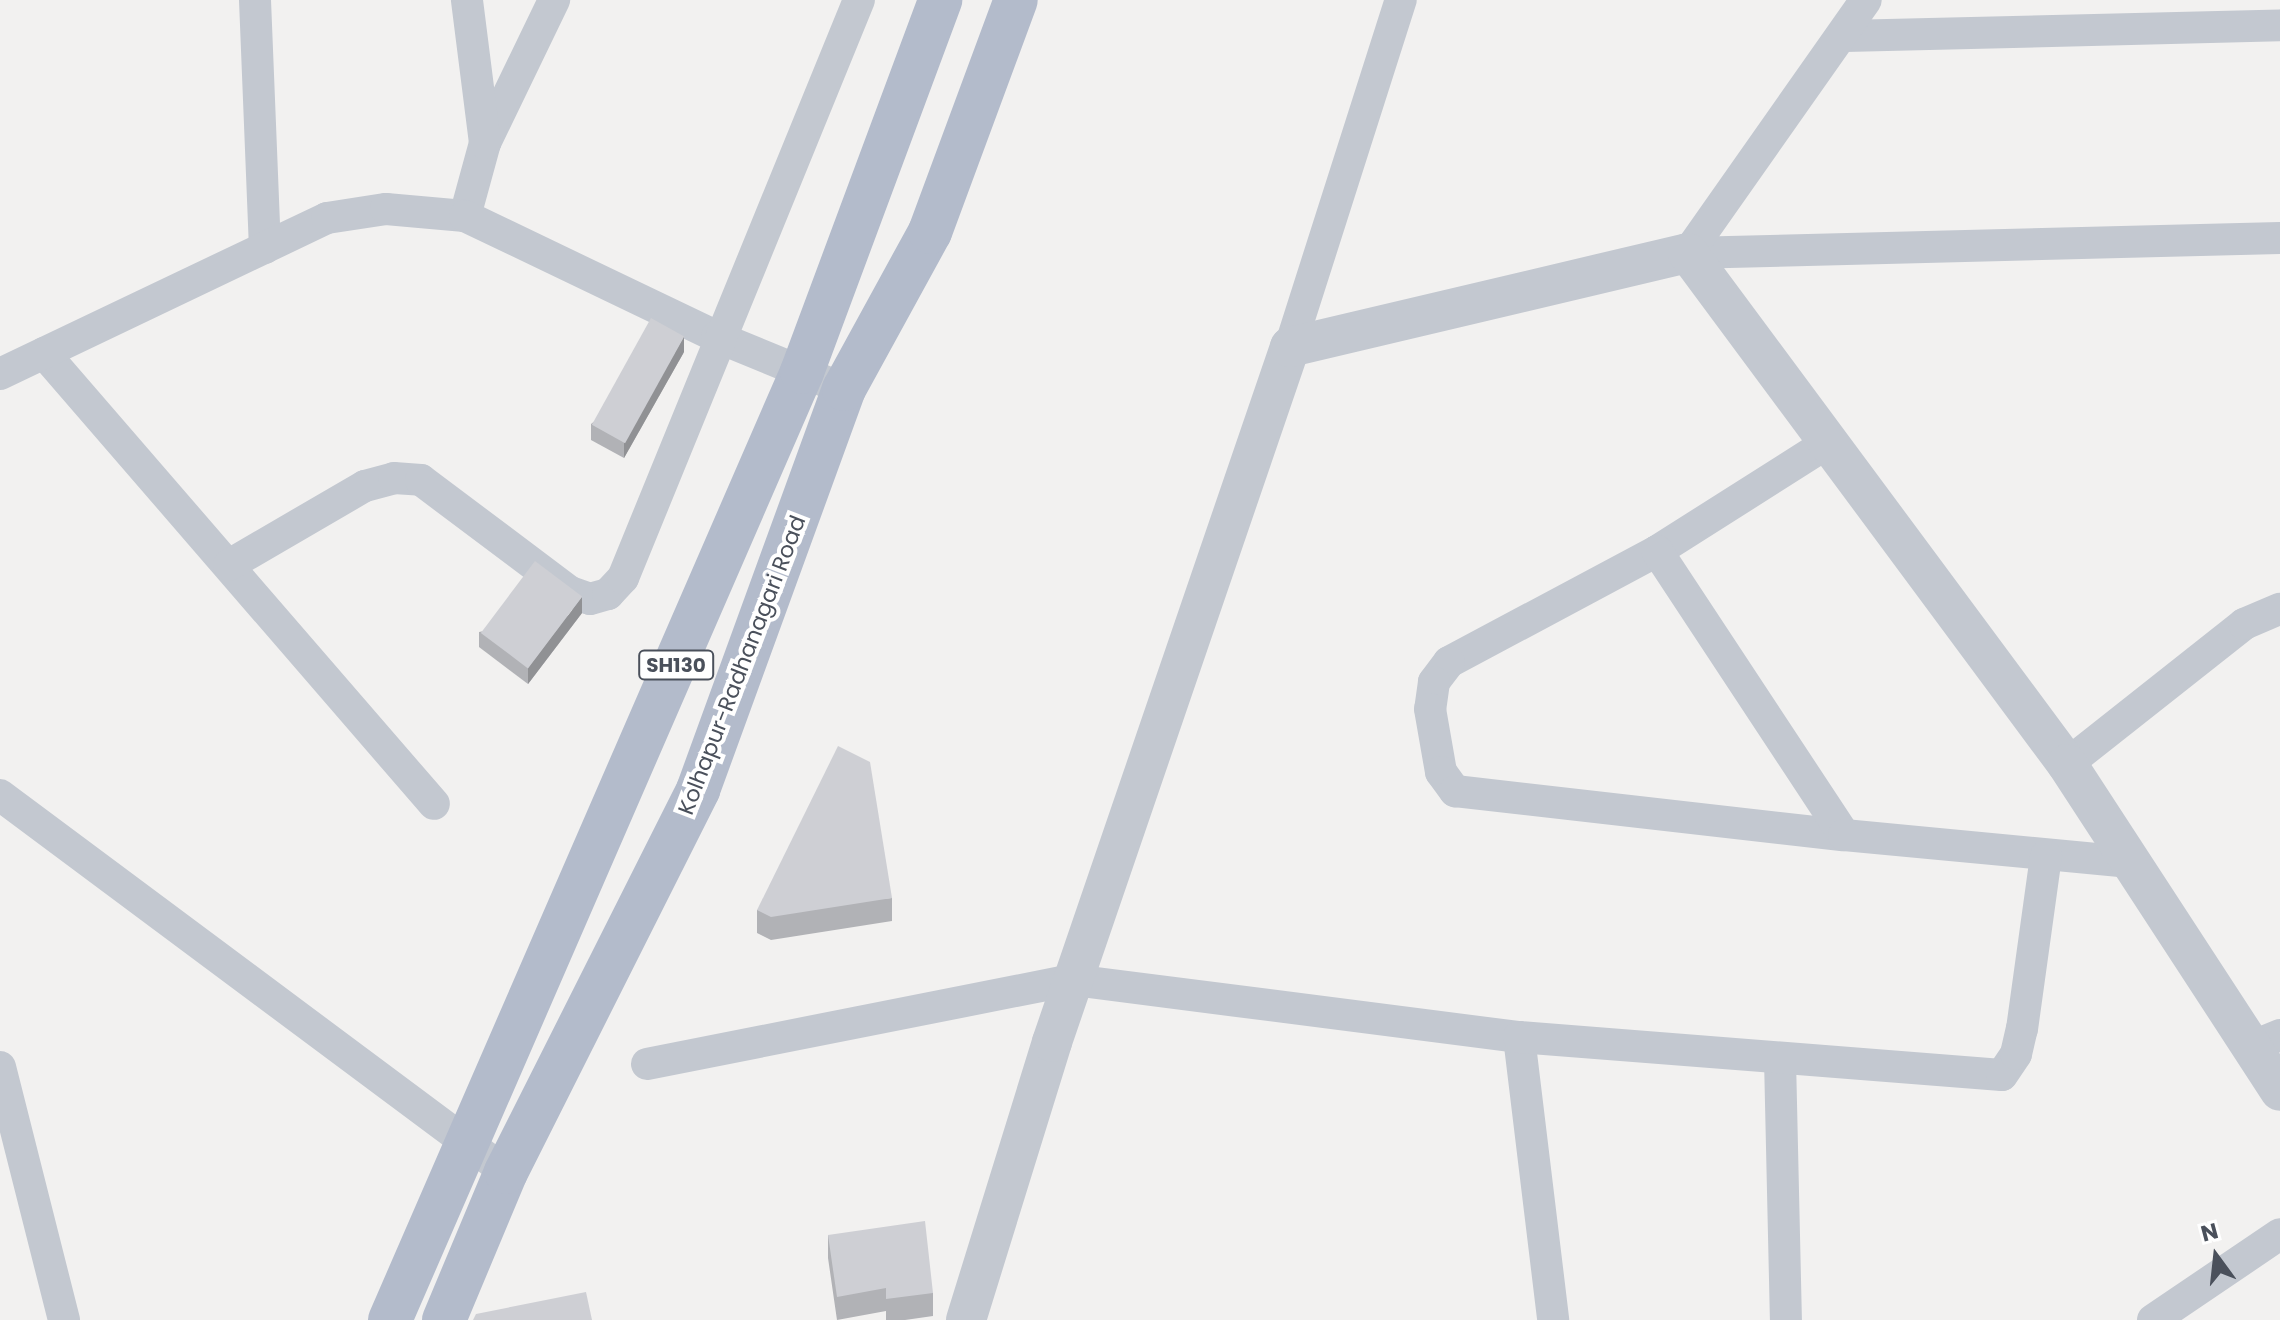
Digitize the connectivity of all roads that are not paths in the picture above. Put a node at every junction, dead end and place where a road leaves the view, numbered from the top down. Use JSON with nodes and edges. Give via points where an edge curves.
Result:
{"nodes":[{"id":1,"x":255,"y":0,"type":"edge"},
{"id":2,"x":467,"y":0,"type":"edge"},
{"id":3,"x":554,"y":0,"type":"edge"},
{"id":4,"x":859,"y":0,"type":"edge"},
{"id":5,"x":940,"y":0,"type":"edge"},
{"id":6,"x":1016,"y":0,"type":"edge"},
{"id":7,"x":1401,"y":0,"type":"edge"},
{"id":8,"x":1866,"y":0,"type":"edge"},
{"id":9,"x":2280,"y":25,"type":"edge"},
{"id":10,"x":1845,"y":36,"type":"junction"},
{"id":11,"x":485,"y":143,"type":"junction"},
{"id":12,"x":465,"y":216,"type":"junction"},
{"id":13,"x":2280,"y":238,"type":"edge"},
{"id":14,"x":265,"y":248,"type":"junction"},
{"id":15,"x":1688,"y":253,"type":"junction"},
{"id":16,"x":717,"y":337,"type":"junction"},
{"id":17,"x":1290,"y":347,"type":"junction"},
{"id":18,"x":44,"y":353,"type":"junction"},
{"id":19,"x":802,"y":372,"type":"junction"},
{"id":20,"x":0,"y":374,"type":"edge"},
{"id":21,"x":844,"y":389,"type":"junction"},
{"id":22,"x":1829,"y":442,"type":"junction"},
{"id":23,"x":1657,"y":551,"type":"junction"},
{"id":24,"x":229,"y":565,"type":"junction"},
{"id":25,"x":2280,"y":609,"type":"edge"},
{"id":26,"x":2067,"y":764,"type":"junction"},
{"id":27,"x":0,"y":795,"type":"edge"},
{"id":28,"x":434,"y":804,"type":"dead end"},
{"id":29,"x":1844,"y":835,"type":"junction"},
{"id":30,"x":2046,"y":856,"type":"junction"},
{"id":31,"x":2128,"y":862,"type":"junction"},
{"id":32,"x":1073,"y":980,"type":"junction"},
{"id":33,"x":1519,"y":1037,"type":"junction"},
{"id":34,"x":2267,"y":1040,"type":"edge"},
{"id":35,"x":1780,"y":1059,"type":"junction"},
{"id":36,"x":647,"y":1064,"type":"dead end"},
{"id":37,"x":0,"y":1067,"type":"edge"},
{"id":38,"x":2280,"y":1091,"type":"edge"},
{"id":39,"x":469,"y":1145,"type":"junction"},
{"id":40,"x":506,"y":1172,"type":"junction"},
{"id":41,"x":2280,"y":1234,"type":"edge"},
{"id":42,"x":64,"y":1320,"type":"edge"},
{"id":43,"x":390,"y":1320,"type":"edge"},
{"id":44,"x":444,"y":1320,"type":"edge"},
{"id":45,"x":966,"y":1320,"type":"edge"},
{"id":46,"x":1553,"y":1320,"type":"edge"},
{"id":47,"x":1786,"y":1320,"type":"edge"},
{"id":48,"x":2153,"y":1320,"type":"edge"}],
"edges":[{"from":1,"to":14,"type":"street"},
{"from":2,"to":11,"type":"street"},
{"from":3,"to":11,"type":"street"},
{"from":4,"to":16,"type":"street"},
{"from":5,"to":19,"type":"main road","number":"SH130"},
{"from":6,"to":21,"type":"main road","name":"Kolhapur-Radhanagari Road","via":[[930,232]]},
{"from":7,"to":17,"type":"street"},
{"from":8,"to":10,"type":"street"},
{"from":9,"to":10,"type":"street"},
{"from":10,"to":15,"type":"street"},
{"from":11,"to":12,"type":"street"},
{"from":12,"to":14,"type":"street","via":[[355,211],[327,218]]},
{"from":12,"to":16,"type":"street"},
{"from":13,"to":15,"type":"street"},
{"from":14,"to":18,"type":"street"},
{"from":15,"to":17,"type":"street"},
{"from":15,"to":22,"type":"street"},
{"from":16,"to":19,"type":"street"},
{"from":16,"to":24,"type":"street","via":[[623,578],[608,594],[590,599],[570,592],[421,480],[394,478],[365,486]]},
{"from":17,"to":32,"type":"street"},
{"from":18,"to":20,"type":"street"},
{"from":18,"to":24,"type":"street"},
{"from":19,"to":21,"type":"street"},
{"from":19,"to":39,"type":"main road","number":"SH130"},
{"from":21,"to":40,"type":"main road","name":"Kolhapur-Radhanagari Road","via":[[698,790]]},
{"from":22,"to":23,"type":"street"},
{"from":22,"to":26,"type":"street"},
{"from":23,"to":29,"type":"street"},
{"from":23,"to":29,"type":"street","via":[[1449,662],[1434,682],[1430,709],[1441,772],[1455,791],[1481,797]]},
{"from":24,"to":28,"type":"street"},
{"from":25,"to":26,"type":"street","via":[[2244,624]]},
{"from":26,"to":31,"type":"street"},
{"from":27,"to":39,"type":"street"},
{"from":29,"to":30,"type":"street"},
{"from":30,"to":31,"type":"street"},
{"from":30,"to":35,"type":"street","via":[[2022,1029],[2016,1054],[2002,1075]]},
{"from":31,"to":34,"type":"street"},
{"from":32,"to":33,"type":"street"},
{"from":32,"to":36,"type":"street"},
{"from":32,"to":45,"type":"street"},
{"from":33,"to":35,"type":"street"},
{"from":33,"to":46,"type":"street"},
{"from":34,"to":38,"type":"street"},
{"from":35,"to":47,"type":"street"},
{"from":37,"to":42,"type":"street"},
{"from":39,"to":40,"type":"street"},
{"from":39,"to":43,"type":"main road","number":"SH130"},
{"from":40,"to":44,"type":"main road","name":"Kolhapur-Radhanagari Road"},
{"from":41,"to":48,"type":"street"}]}
